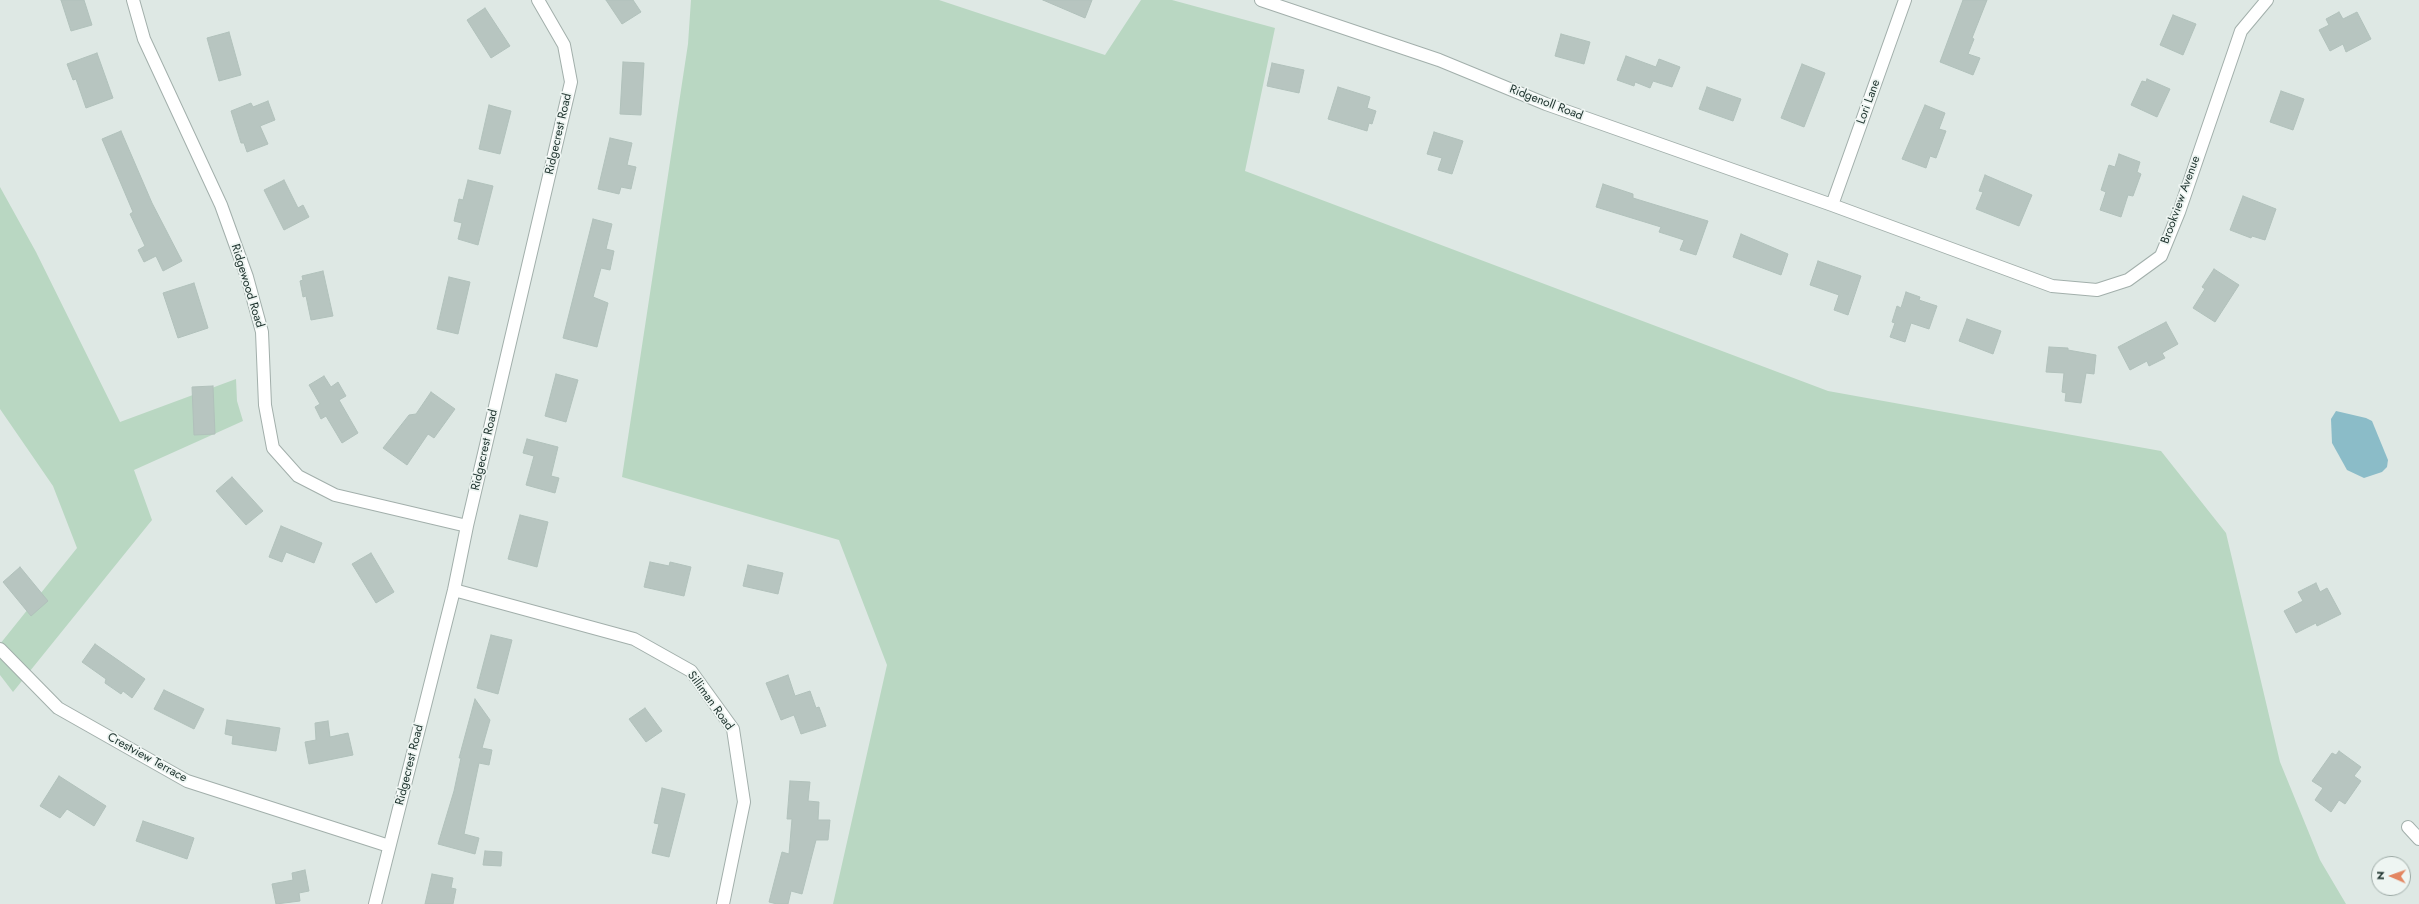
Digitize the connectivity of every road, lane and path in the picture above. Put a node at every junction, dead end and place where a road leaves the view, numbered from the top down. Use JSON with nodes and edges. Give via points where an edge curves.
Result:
{"nodes":[{"id":1,"x":133,"y":0,"type":"edge"},
{"id":2,"x":538,"y":0,"type":"edge"},
{"id":3,"x":1261,"y":0,"type":"edge"},
{"id":4,"x":1905,"y":0,"type":"edge"},
{"id":5,"x":2267,"y":0,"type":"edge"},
{"id":6,"x":1832,"y":205,"type":"junction"},
{"id":7,"x":467,"y":526,"type":"junction"},
{"id":8,"x":454,"y":590,"type":"junction"},
{"id":9,"x":0,"y":649,"type":"edge"},
{"id":10,"x":2408,"y":827,"type":"dead end"},
{"id":11,"x":2419,"y":839,"type":"edge"},
{"id":12,"x":389,"y":846,"type":"junction"},
{"id":13,"x":375,"y":904,"type":"edge"},
{"id":14,"x":722,"y":904,"type":"edge"}],
"edges":[{"from":1,"to":7,"type":"street","name":"Ridgewood Road","via":[[144,39],[222,205],[247,277],[262,332],[265,405],[273,448],[298,476],[335,495]]},
{"from":2,"to":7,"type":"street","name":"Ridgecrest Road","via":[[564,45],[571,82]]},
{"from":3,"to":6,"type":"street","name":"Ridgenoll Road","via":[[1439,60],[1546,104]]},
{"from":4,"to":6,"type":"street","name":"Lori Lane"},
{"from":5,"to":6,"type":"street","name":"Brookview Avenue","via":[[2240,31],[2179,212],[2161,256],[2128,280],[2097,290],[2052,286]]},
{"from":7,"to":8,"type":"street","name":"Ridgecrest Road"},
{"from":8,"to":12,"type":"street","name":"Ridgecrest Road"},
{"from":8,"to":14,"type":"street","name":"Silliman Road","via":[[634,639],[691,671],[733,729],[744,802]]},
{"from":9,"to":12,"type":"street","name":"Crestview Terrace","via":[[58,708],[187,781]]},
{"from":10,"to":11,"type":"street"},
{"from":12,"to":13,"type":"street","name":"Ridgecrest Road"}]}
